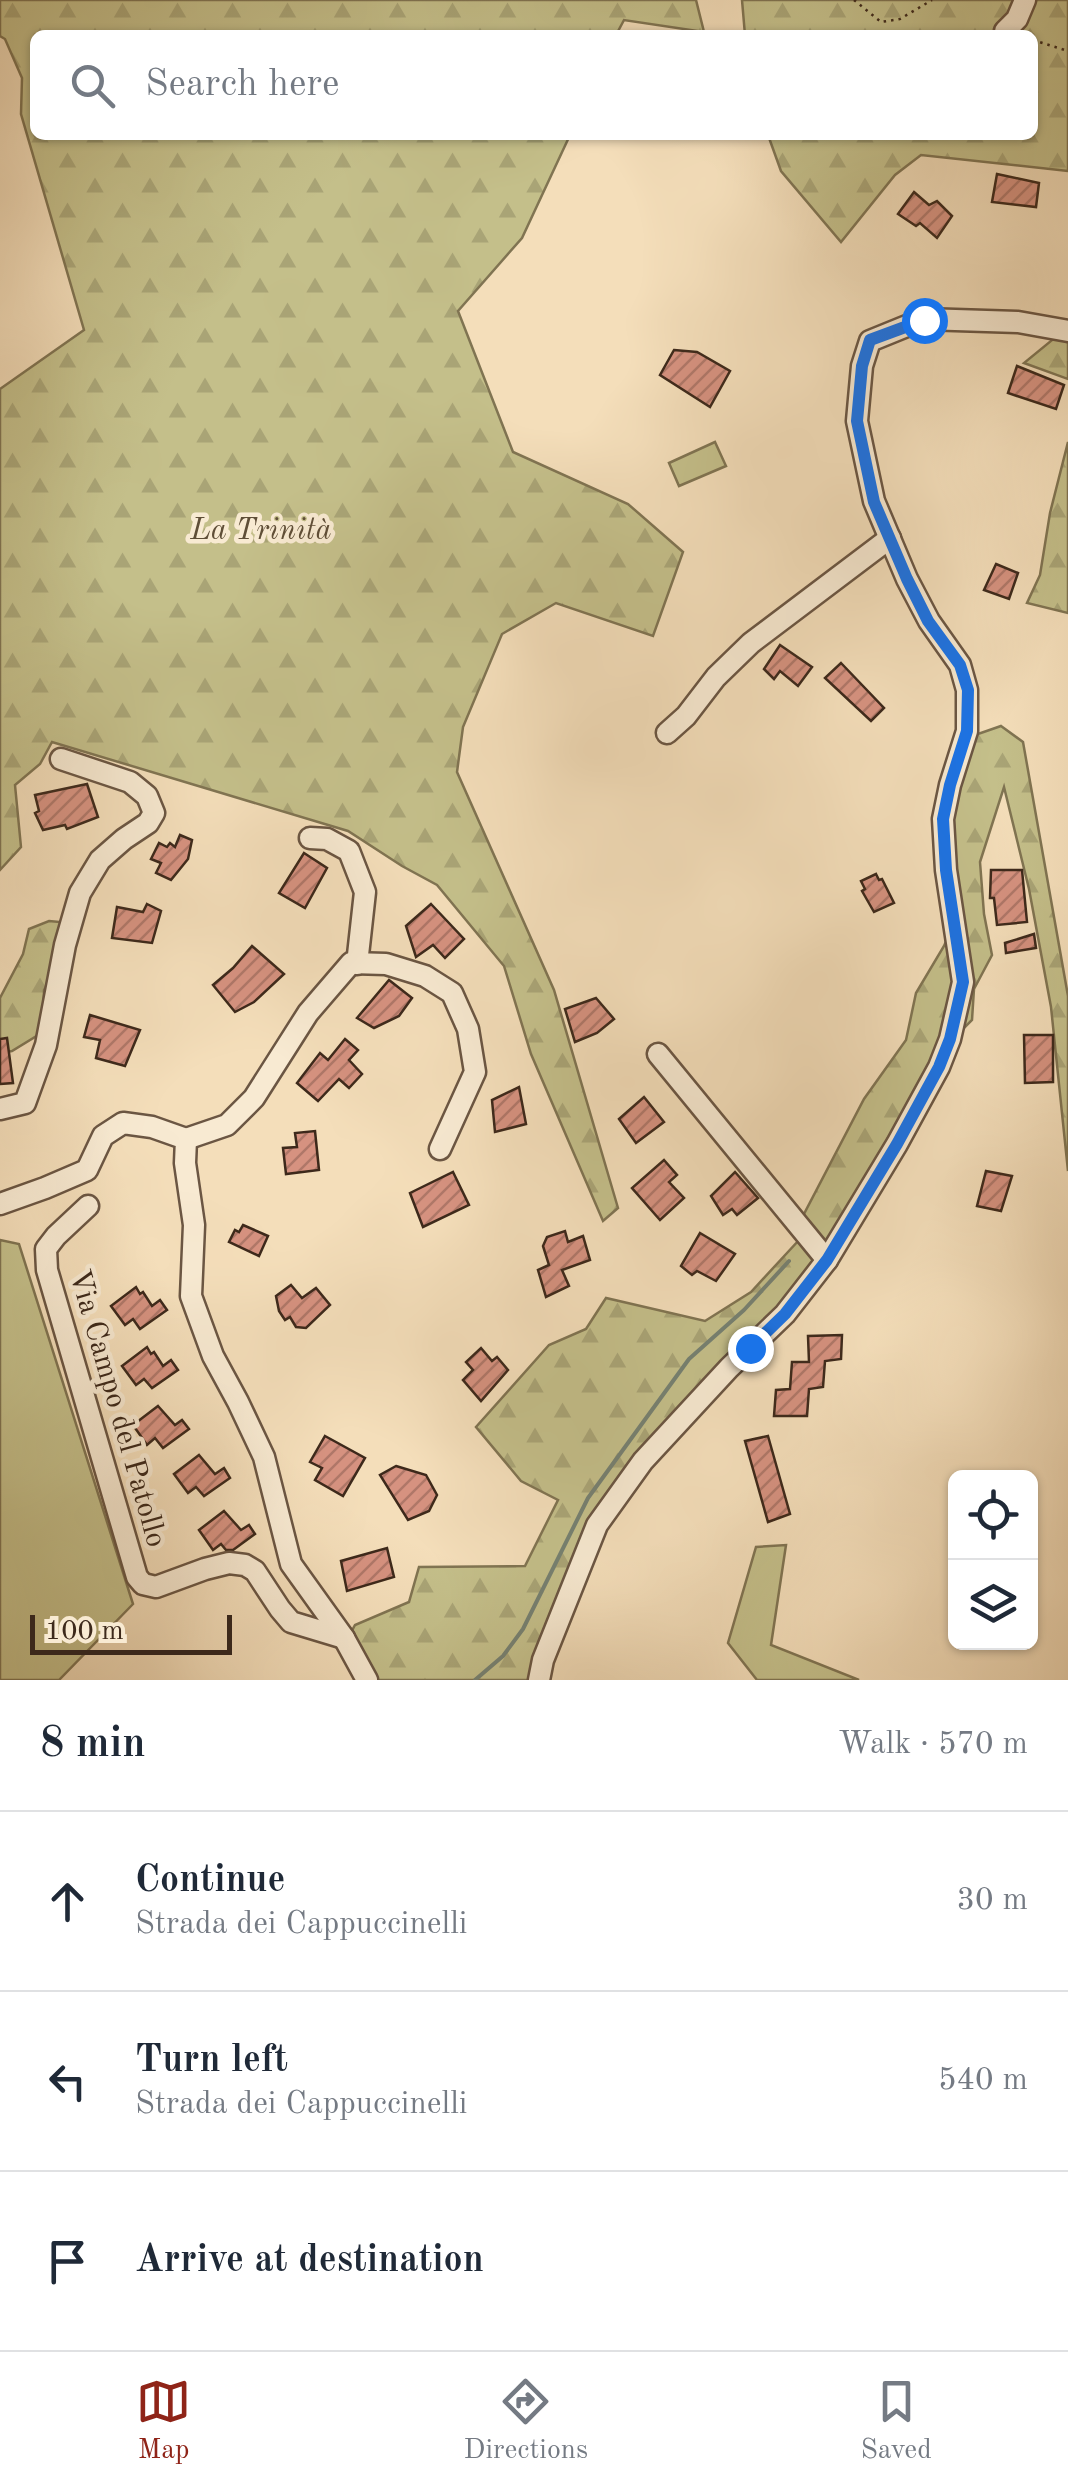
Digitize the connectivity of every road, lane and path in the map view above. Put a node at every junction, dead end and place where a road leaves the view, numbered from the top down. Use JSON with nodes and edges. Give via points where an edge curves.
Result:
{"nodes":[{"id":1,"x":854,"y":0,"type":"edge"},
{"id":2,"x":932,"y":0,"type":"edge"},
{"id":3,"x":1025,"y":0,"type":"edge"},
{"id":4,"x":1006,"y":30,"type":"edge"},
{"id":5,"x":1038,"y":41,"type":"edge"},
{"id":6,"x":1068,"y":50,"type":"edge"},
{"id":7,"x":1068,"y":331,"type":"edge"},
{"id":8,"x":890,"y":538,"type":"junction"},
{"id":9,"x":667,"y":733,"type":"dead end"},
{"id":10,"x":61,"y":758,"type":"dead end"},
{"id":11,"x":310,"y":838,"type":"dead end"},
{"id":12,"x":357,"y":964,"type":"junction"},
{"id":13,"x":658,"y":1054,"type":"dead end"},
{"id":14,"x":0,"y":1109,"type":"edge"},
{"id":15,"x":186,"y":1139,"type":"junction"},
{"id":16,"x":440,"y":1148,"type":"dead end"},
{"id":17,"x":0,"y":1204,"type":"edge"},
{"id":18,"x":88,"y":1206,"type":"dead end"},
{"id":19,"x":827,"y":1260,"type":"junction"},
{"id":20,"x":344,"y":1638,"type":"junction"},
{"id":21,"x":367,"y":1680,"type":"edge"},
{"id":22,"x":539,"y":1680,"type":"edge"}],
"edges":[{"from":1,"to":2,"type":"path","via":[[882,22]]},
{"from":3,"to":4,"type":"street"},
{"from":5,"to":6,"type":"path"},
{"from":7,"to":8,"type":"street","via":[[1018,322],[924,320],[870,340],[857,421],[874,502]]},
{"from":8,"to":9,"type":"street","via":[[751,642]]},
{"from":8,"to":19,"type":"street","via":[[968,690],[967,731],[943,819],[963,982],[939,1067]]},
{"from":10,"to":14,"type":"street","via":[[130,782],[147,796],[154,814],[100,860],[80,893],[46,1045],[25,1103]]},
{"from":11,"to":12,"type":"street","via":[[349,850],[366,892]]},
{"from":12,"to":15,"type":"street","via":[[308,1012],[254,1098],[227,1125]]},
{"from":12,"to":16,"type":"street","via":[[386,964],[425,976],[452,994],[468,1029],[475,1072]]},
{"from":13,"to":19,"type":"street"},
{"from":15,"to":17,"type":"street","via":[[123,1123],[103,1136],[87,1170]]},
{"from":15,"to":20,"type":"street","via":[[194,1225],[191,1296],[264,1457],[291,1564]]},
{"from":18,"to":20,"type":"street","name":"Via Campo del Patollo","via":[[46,1249],[47,1270],[137,1577],[156,1587],[229,1563],[245,1565],[291,1622]]},
{"from":19,"to":22,"type":"street","via":[[785,1314],[643,1461],[597,1525]]},
{"from":20,"to":21,"type":"street"}]}
